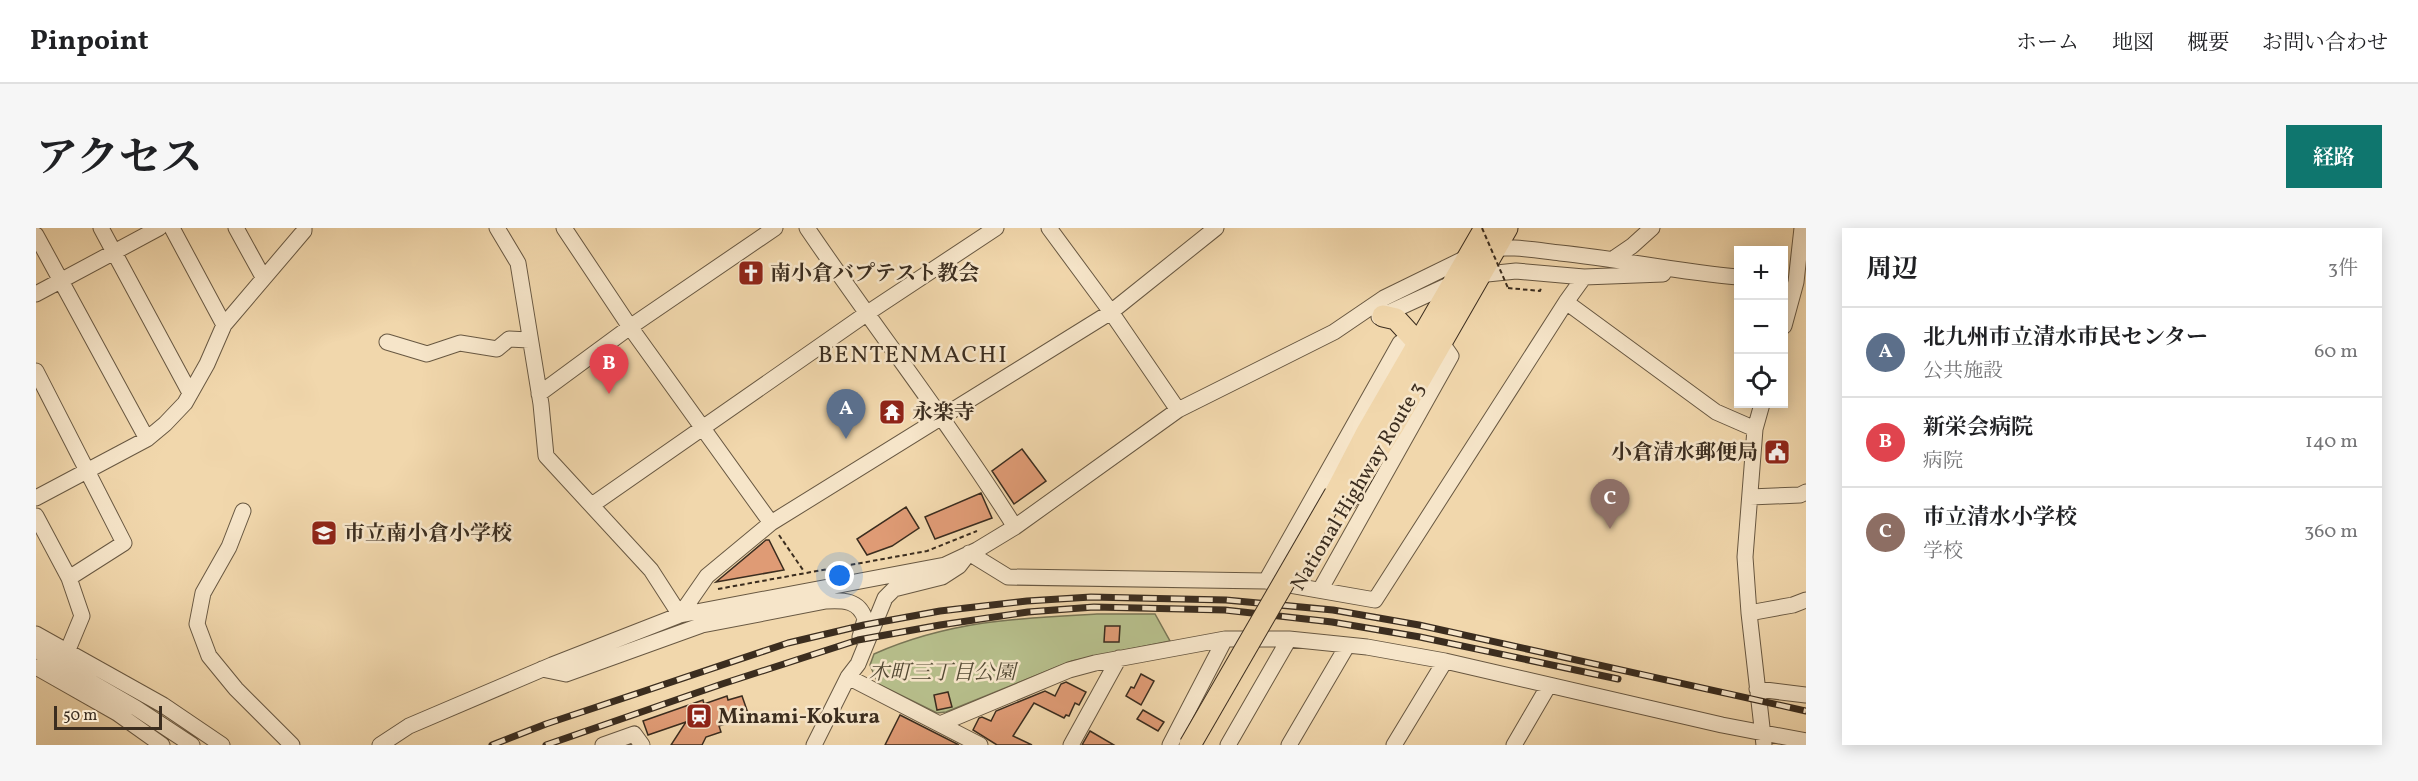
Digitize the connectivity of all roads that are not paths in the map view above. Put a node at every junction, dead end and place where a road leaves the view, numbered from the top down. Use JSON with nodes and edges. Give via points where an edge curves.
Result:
{"nodes":[{"id":1,"x":102,"y":228,"type":"edge"},
{"id":2,"x":159,"y":228,"type":"edge"},
{"id":3,"x":172,"y":228,"type":"edge"},
{"id":4,"x":236,"y":228,"type":"edge"},
{"id":5,"x":304,"y":228,"type":"edge"},
{"id":6,"x":496,"y":228,"type":"edge"},
{"id":7,"x":564,"y":228,"type":"edge"},
{"id":8,"x":775,"y":228,"type":"edge"},
{"id":9,"x":807,"y":228,"type":"edge"},
{"id":10,"x":996,"y":228,"type":"edge"},
{"id":11,"x":1048,"y":228,"type":"edge"},
{"id":12,"x":1216,"y":228,"type":"edge"},
{"id":13,"x":1508,"y":228,"type":"edge"},
{"id":14,"x":1513,"y":228,"type":"edge"},
{"id":15,"x":1652,"y":228,"type":"edge"},
{"id":16,"x":1802,"y":228,"type":"edge"},
{"id":17,"x":1484,"y":232,"type":"edge"},
{"id":18,"x":36,"y":235,"type":"edge"},
{"id":19,"x":1528,"y":249,"type":"junction"},
{"id":20,"x":115,"y":252,"type":"junction"},
{"id":21,"x":1468,"y":257,"type":"junction"},
{"id":22,"x":1613,"y":259,"type":"junction"},
{"id":23,"x":1691,"y":273,"type":"junction"},
{"id":24,"x":1481,"y":274,"type":"junction"},
{"id":25,"x":1607,"y":276,"type":"junction"},
{"id":26,"x":263,"y":277,"type":"junction"},
{"id":27,"x":1584,"y":277,"type":"junction"},
{"id":28,"x":1734,"y":277,"type":"edge"},
{"id":29,"x":60,"y":281,"type":"junction"},
{"id":30,"x":1453,"y":281,"type":"junction"},
{"id":31,"x":1795,"y":282,"type":"edge"},
{"id":32,"x":36,"y":294,"type":"edge"},
{"id":33,"x":1566,"y":302,"type":"junction"},
{"id":34,"x":1788,"y":310,"type":"edge"},
{"id":35,"x":1111,"y":312,"type":"junction"},
{"id":36,"x":866,"y":314,"type":"junction"},
{"id":37,"x":1383,"y":316,"type":"junction"},
{"id":38,"x":224,"y":326,"type":"junction"},
{"id":39,"x":630,"y":327,"type":"junction"},
{"id":40,"x":1334,"y":332,"type":"junction"},
{"id":41,"x":529,"y":340,"type":"junction"},
{"id":42,"x":387,"y":342,"type":"dead end"},
{"id":43,"x":1418,"y":343,"type":"junction"},
{"id":44,"x":1442,"y":343,"type":"junction"},
{"id":45,"x":36,"y":371,"type":"edge"},
{"id":46,"x":190,"y":393,"type":"junction"},
{"id":47,"x":539,"y":394,"type":"junction"},
{"id":48,"x":1761,"y":408,"type":"edge"},
{"id":49,"x":1178,"y":410,"type":"junction"},
{"id":50,"x":941,"y":417,"type":"junction"},
{"id":51,"x":702,"y":427,"type":"junction"},
{"id":52,"x":1755,"y":429,"type":"junction"},
{"id":53,"x":147,"y":439,"type":"junction"},
{"id":54,"x":88,"y":470,"type":"junction"},
{"id":55,"x":1806,"y":492,"type":"edge"},
{"id":56,"x":1341,"y":497,"type":"junction"},
{"id":57,"x":1750,"y":497,"type":"junction"},
{"id":58,"x":36,"y":498,"type":"edge"},
{"id":59,"x":592,"y":505,"type":"junction"},
{"id":60,"x":243,"y":512,"type":"dead end"},
{"id":61,"x":36,"y":516,"type":"edge"},
{"id":62,"x":771,"y":523,"type":"junction"},
{"id":63,"x":1015,"y":527,"type":"junction"},
{"id":64,"x":969,"y":554,"type":"junction"},
{"id":65,"x":69,"y":578,"type":"junction"},
{"id":66,"x":1266,"y":581,"type":"junction"},
{"id":67,"x":1320,"y":590,"type":"junction"},
{"id":68,"x":1806,"y":600,"type":"edge"},
{"id":69,"x":1749,"y":614,"type":"junction"},
{"id":70,"x":680,"y":615,"type":"junction"},
{"id":71,"x":36,"y":634,"type":"edge"},
{"id":72,"x":1225,"y":639,"type":"junction"},
{"id":73,"x":1289,"y":639,"type":"junction"},
{"id":74,"x":1347,"y":646,"type":"junction"},
{"id":75,"x":36,"y":650,"type":"edge"},
{"id":76,"x":67,"y":652,"type":"junction"},
{"id":77,"x":1119,"y":658,"type":"junction"},
{"id":78,"x":1445,"y":661,"type":"junction"},
{"id":79,"x":36,"y":667,"type":"edge"},
{"id":80,"x":542,"y":669,"type":"junction"},
{"id":81,"x":848,"y":677,"type":"junction"},
{"id":82,"x":1549,"y":685,"type":"junction"},
{"id":83,"x":1757,"y":689,"type":"junction"},
{"id":84,"x":1806,"y":695,"type":"edge"},
{"id":85,"x":978,"y":707,"type":"junction"},
{"id":86,"x":940,"y":724,"type":"junction"},
{"id":87,"x":955,"y":739,"type":"edge"},
{"id":88,"x":1764,"y":739,"type":"edge"},
{"id":89,"x":1806,"y":741,"type":"edge"},
{"id":90,"x":811,"y":744,"type":"edge"},
{"id":91,"x":162,"y":745,"type":"edge"},
{"id":92,"x":192,"y":745,"type":"edge"},
{"id":93,"x":222,"y":745,"type":"edge"},
{"id":94,"x":292,"y":745,"type":"edge"},
{"id":95,"x":380,"y":745,"type":"edge"},
{"id":96,"x":603,"y":745,"type":"edge"},
{"id":97,"x":642,"y":745,"type":"edge"},
{"id":98,"x":980,"y":745,"type":"edge"},
{"id":99,"x":1071,"y":745,"type":"edge"},
{"id":100,"x":1170,"y":745,"type":"edge"},
{"id":101,"x":1190,"y":745,"type":"edge"},
{"id":102,"x":1207,"y":745,"type":"edge"},
{"id":103,"x":1228,"y":745,"type":"edge"},
{"id":104,"x":1289,"y":745,"type":"edge"},
{"id":105,"x":1394,"y":745,"type":"edge"},
{"id":106,"x":1514,"y":745,"type":"edge"}],
"edges":[{"from":1,"to":20,"type":"street"},
{"from":2,"to":20,"type":"street"},
{"from":3,"to":38,"type":"street"},
{"from":4,"to":26,"type":"street"},
{"from":5,"to":26,"type":"street"},
{"from":6,"to":41,"type":"street","via":[[518,263]]},
{"from":7,"to":39,"type":"street"},
{"from":8,"to":39,"type":"street"},
{"from":9,"to":36,"type":"street"},
{"from":10,"to":36,"type":"street"},
{"from":11,"to":35,"type":"street"},
{"from":12,"to":35,"type":"street"},
{"from":13,"to":17,"type":"highway","name":"National Highway Route 3"},
{"from":14,"to":19,"type":"street","via":[[1518,243]]},
{"from":15,"to":22,"type":"street"},
{"from":16,"to":31,"type":"street"},
{"from":17,"to":19,"type":"street"},
{"from":17,"to":21,"type":"highway","name":"National Highway Route 3"},
{"from":17,"to":24,"type":"highway","name":"National Highway Route 3"},
{"from":17,"to":25,"type":"street","via":[[1509,257],[1568,263]]},
{"from":18,"to":29,"type":"street"},
{"from":19,"to":22,"type":"street"},
{"from":20,"to":29,"type":"street"},
{"from":20,"to":46,"type":"street"},
{"from":21,"to":30,"type":"highway","name":"National Highway Route 3"},
{"from":21,"to":40,"type":"street","via":[[1384,298]]},
{"from":22,"to":23,"type":"street"},
{"from":23,"to":25,"type":"street"},
{"from":23,"to":28,"type":"street"},
{"from":24,"to":27,"type":"street","via":[[1516,271]]},
{"from":24,"to":30,"type":"street"},
{"from":24,"to":44,"type":"highway","name":"National Highway Route 3"},
{"from":25,"to":27,"type":"street"},
{"from":26,"to":38,"type":"street"},
{"from":27,"to":33,"type":"street"},
{"from":29,"to":32,"type":"street"},
{"from":29,"to":53,"type":"street"},
{"from":30,"to":37,"type":"street"},
{"from":30,"to":43,"type":"highway","name":"National Highway Route 3"},
{"from":31,"to":34,"type":"street"},
{"from":33,"to":52,"type":"street","via":[[1716,412]]},
{"from":33,"to":67,"type":"street","via":[[1375,600]]},
{"from":35,"to":49,"type":"street"},
{"from":35,"to":50,"type":"street"},
{"from":36,"to":50,"type":"street"},
{"from":36,"to":51,"type":"street"},
{"from":37,"to":40,"type":"street"},
{"from":37,"to":43,"type":"highway","via":[[1396,319]]},
{"from":38,"to":46,"type":"street"},
{"from":39,"to":47,"type":"street"},
{"from":39,"to":51,"type":"street"},
{"from":40,"to":49,"type":"street"},
{"from":41,"to":42,"type":"street","via":[[509,339],[497,349],[460,343],[428,354]]},
{"from":41,"to":47,"type":"street"},
{"from":43,"to":56,"type":"highway","name":"National Highway Route 3"},
{"from":43,"to":66,"type":"street","via":[[1400,343]]},
{"from":44,"to":56,"type":"highway","name":"National Highway Route 3"},
{"from":44,"to":67,"type":"street","via":[[1451,356]]},
{"from":45,"to":54,"type":"street"},
{"from":46,"to":53,"type":"street","via":[[185,403]]},
{"from":47,"to":59,"type":"street","via":[[546,456]]},
{"from":48,"to":52,"type":"street"},
{"from":49,"to":63,"type":"street"},
{"from":50,"to":62,"type":"street"},
{"from":50,"to":63,"type":"street"},
{"from":51,"to":59,"type":"street"},
{"from":51,"to":62,"type":"street"},
{"from":52,"to":57,"type":"street"},
{"from":53,"to":54,"type":"street"},
{"from":54,"to":58,"type":"street"},
{"from":54,"to":65,"type":"street","via":[[124,543]]},
{"from":55,"to":57,"type":"street"},
{"from":56,"to":101,"type":"highway","name":"National Highway Route 3","bridge":true},
{"from":56,"to":102,"type":"highway","name":"National Highway Route 3"},
{"from":57,"to":69,"type":"street","via":[[1745,557]]},
{"from":59,"to":70,"type":"street","via":[[651,570]]},
{"from":60,"to":94,"type":"street","via":[[203,593],[197,624],[209,656]]},
{"from":61,"to":65,"type":"street"},
{"from":62,"to":70,"type":"street","via":[[707,576]]},
{"from":63,"to":64,"type":"street"},
{"from":64,"to":66,"type":"street","via":[[1008,578]]},
{"from":64,"to":70,"type":"street","via":[[945,565]]},
{"from":64,"to":81,"type":"street","via":[[942,577],[890,593],[881,604],[858,664]]},
{"from":65,"to":76,"type":"street","via":[[82,616]]},
{"from":66,"to":67,"type":"street"},
{"from":68,"to":69,"type":"street"},
{"from":69,"to":83,"type":"street"},
{"from":70,"to":80,"type":"street"},
{"from":71,"to":76,"type":"street"},
{"from":72,"to":73,"type":"street"},
{"from":72,"to":77,"type":"street"},
{"from":72,"to":100,"type":"street"},
{"from":73,"to":74,"type":"street"},
{"from":73,"to":103,"type":"street"},
{"from":74,"to":78,"type":"street"},
{"from":74,"to":104,"type":"street"},
{"from":75,"to":92,"type":"street"},
{"from":76,"to":93,"type":"street","via":[[163,705]]},
{"from":77,"to":85,"type":"street","via":[[1069,670]]},
{"from":77,"to":99,"type":"street"},
{"from":78,"to":82,"type":"street"},
{"from":78,"to":105,"type":"street"},
{"from":79,"to":91,"type":"street","via":[[117,713]]},
{"from":80,"to":81,"type":"street","via":[[566,674],[702,625],[838,600],[855,604],[865,619]]},
{"from":80,"to":95,"type":"street","via":[[409,726]]},
{"from":81,"to":86,"type":"street"},
{"from":81,"to":90,"type":"street"},
{"from":82,"to":88,"type":"street"},
{"from":82,"to":106,"type":"street"},
{"from":83,"to":84,"type":"street"},
{"from":83,"to":88,"type":"street"},
{"from":85,"to":86,"type":"street"},
{"from":85,"to":87,"type":"street"},
{"from":86,"to":87,"type":"street"},
{"from":87,"to":98,"type":"street"},
{"from":88,"to":89,"type":"street"},
{"from":96,"to":97,"type":"street","via":[[634,734]]}]}
